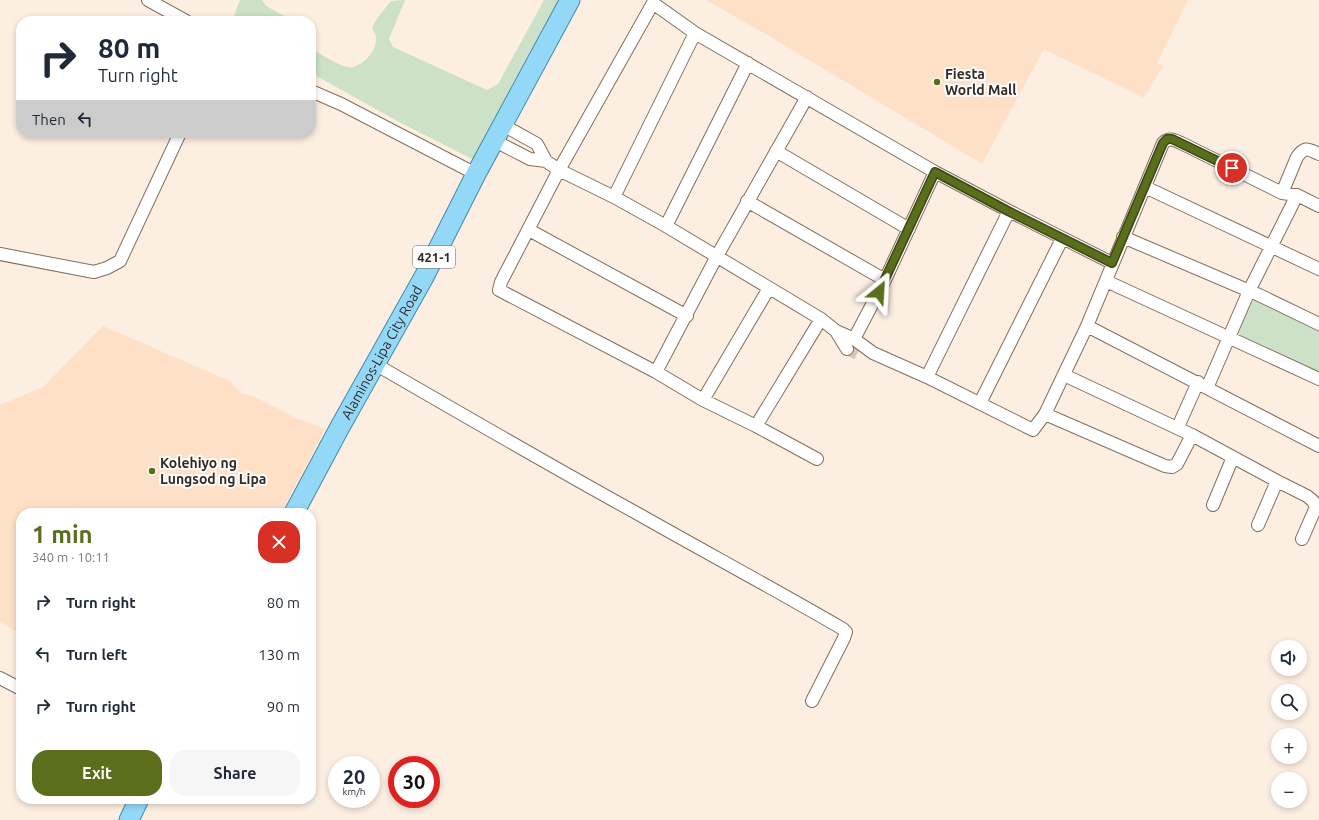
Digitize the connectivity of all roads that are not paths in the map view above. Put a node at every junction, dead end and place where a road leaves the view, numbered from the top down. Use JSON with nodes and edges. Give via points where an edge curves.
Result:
{"nodes":[{"id":1,"x":148,"y":0,"type":"edge"},
{"id":2,"x":570,"y":0,"type":"edge"},
{"id":3,"x":177,"y":16,"type":"edge"},
{"id":4,"x":695,"y":33,"type":"junction"},
{"id":5,"x":748,"y":63,"type":"junction"},
{"id":6,"x":316,"y":93,"type":"edge"},
{"id":7,"x":807,"y":97,"type":"junction"},
{"id":8,"x":499,"y":133,"type":"junction"},
{"id":9,"x":178,"y":138,"type":"edge"},
{"id":10,"x":776,"y":151,"type":"junction"},
{"id":11,"x":1319,"y":154,"type":"edge"},
{"id":12,"x":546,"y":161,"type":"junction"},
{"id":13,"x":559,"y":170,"type":"junction"},
{"id":14,"x":935,"y":172,"type":"junction"},
{"id":15,"x":476,"y":174,"type":"junction"},
{"id":16,"x":1145,"y":187,"type":"junction"},
{"id":17,"x":1282,"y":193,"type":"junction"},
{"id":18,"x":1297,"y":196,"type":"junction"},
{"id":19,"x":614,"y":197,"type":"junction"},
{"id":20,"x":747,"y":201,"type":"junction"},
{"id":21,"x":1319,"y":206,"type":"edge"},
{"id":22,"x":1008,"y":211,"type":"junction"},
{"id":23,"x":666,"y":226,"type":"junction"},
{"id":24,"x":909,"y":229,"type":"junction"},
{"id":25,"x":529,"y":230,"type":"junction"},
{"id":26,"x":1123,"y":237,"type":"junction"},
{"id":27,"x":1062,"y":239,"type":"junction"},
{"id":28,"x":1271,"y":246,"type":"junction"},
{"id":29,"x":0,"y":254,"type":"edge"},
{"id":30,"x":717,"y":256,"type":"junction"},
{"id":31,"x":1112,"y":263,"type":"junction"},
{"id":32,"x":1319,"y":269,"type":"edge"},
{"id":33,"x":885,"y":280,"type":"junction"},
{"id":34,"x":1106,"y":281,"type":"junction"},
{"id":35,"x":769,"y":288,"type":"junction"},
{"id":36,"x":1249,"y":291,"type":"junction"},
{"id":37,"x":686,"y":316,"type":"junction"},
{"id":38,"x":821,"y":319,"type":"junction"},
{"id":39,"x":1319,"y":324,"type":"edge"},
{"id":40,"x":1087,"y":326,"type":"junction"},
{"id":41,"x":1230,"y":338,"type":"junction"},
{"id":42,"x":852,"y":347,"type":"junction"},
{"id":43,"x":375,"y":364,"type":"junction"},
{"id":44,"x":656,"y":372,"type":"junction"},
{"id":45,"x":1064,"y":375,"type":"junction"},
{"id":46,"x":927,"y":377,"type":"junction"},
{"id":47,"x":1319,"y":379,"type":"edge"},
{"id":48,"x":1202,"y":385,"type":"junction"},
{"id":49,"x":703,"y":400,"type":"junction"},
{"id":50,"x":980,"y":402,"type":"junction"},
{"id":51,"x":1045,"y":414,"type":"junction"},
{"id":52,"x":756,"y":426,"type":"junction"},
{"id":53,"x":1178,"y":427,"type":"junction"},
{"id":54,"x":1192,"y":434,"type":"junction"},
{"id":55,"x":1319,"y":446,"type":"edge"},
{"id":56,"x":1233,"y":457,"type":"junction"},
{"id":57,"x":817,"y":459,"type":"dead end"},
{"id":58,"x":1276,"y":481,"type":"junction"},
{"id":59,"x":1213,"y":505,"type":"dead end"},
{"id":60,"x":297,"y":508,"type":"edge"},
{"id":61,"x":1258,"y":525,"type":"dead end"},
{"id":62,"x":1302,"y":539,"type":"dead end"},
{"id":63,"x":0,"y":678,"type":"edge"},
{"id":64,"x":16,"y":686,"type":"edge"},
{"id":65,"x":812,"y":701,"type":"dead end"},
{"id":66,"x":137,"y":804,"type":"edge"},
{"id":67,"x":129,"y":820,"type":"edge"}],
"edges":[{"from":1,"to":3,"type":"street"},
{"from":2,"to":8,"type":"main road","name":"Alaminos-Lipa City Road","number":"421-1"},
{"from":4,"to":5,"type":"street"},
{"from":4,"to":13,"type":"street","via":[[653,3]]},
{"from":4,"to":19,"type":"street"},
{"from":5,"to":7,"type":"street"},
{"from":5,"to":23,"type":"street"},
{"from":6,"to":15,"type":"street","via":[[342,104]]},
{"from":7,"to":10,"type":"street"},
{"from":7,"to":14,"type":"street"},
{"from":8,"to":12,"type":"street","via":[[530,159]]},
{"from":8,"to":12,"type":"street","via":[[537,144]]},
{"from":8,"to":15,"type":"main road","name":"Alaminos-Lipa City Road","number":"421-1"},
{"from":9,"to":29,"type":"street","via":[[120,261],[94,272]]},
{"from":10,"to":20,"type":"street"},
{"from":10,"to":24,"type":"street"},
{"from":11,"to":17,"type":"street","via":[[1308,149],[1301,152]]},
{"from":12,"to":13,"type":"street"},
{"from":13,"to":19,"type":"street"},
{"from":13,"to":25,"type":"street"},
{"from":14,"to":22,"type":"street"},
{"from":14,"to":24,"type":"street"},
{"from":15,"to":43,"type":"main road","name":"Alaminos-Lipa City Road","number":"421-1","via":[[425,275]]},
{"from":16,"to":17,"type":"street","via":[[1163,143],[1167,139],[1172,139]]},
{"from":16,"to":26,"type":"street"},
{"from":16,"to":28,"type":"street"},
{"from":17,"to":18,"type":"street"},
{"from":18,"to":21,"type":"street"},
{"from":18,"to":28,"type":"street"},
{"from":19,"to":23,"type":"street"},
{"from":20,"to":30,"type":"street"},
{"from":20,"to":33,"type":"street"},
{"from":22,"to":27,"type":"street"},
{"from":22,"to":46,"type":"street"},
{"from":23,"to":30,"type":"street"},
{"from":24,"to":33,"type":"street"},
{"from":25,"to":37,"type":"street"},
{"from":25,"to":44,"type":"street","via":[[499,290]]},
{"from":26,"to":31,"type":"street"},
{"from":26,"to":36,"type":"street"},
{"from":27,"to":31,"type":"street"},
{"from":27,"to":50,"type":"street"},
{"from":28,"to":32,"type":"street"},
{"from":28,"to":36,"type":"street"},
{"from":30,"to":35,"type":"street"},
{"from":30,"to":37,"type":"street"},
{"from":31,"to":34,"type":"street"},
{"from":33,"to":42,"type":"street"},
{"from":34,"to":40,"type":"street"},
{"from":34,"to":41,"type":"street"},
{"from":35,"to":38,"type":"street"},
{"from":35,"to":49,"type":"street"},
{"from":36,"to":39,"type":"street"},
{"from":36,"to":41,"type":"street"},
{"from":37,"to":44,"type":"street"},
{"from":38,"to":42,"type":"street"},
{"from":38,"to":52,"type":"street"},
{"from":40,"to":45,"type":"street"},
{"from":40,"to":48,"type":"street"},
{"from":41,"to":47,"type":"street"},
{"from":41,"to":48,"type":"street"},
{"from":42,"to":46,"type":"street","via":[[873,353]]},
{"from":43,"to":60,"type":"main road","name":"Alaminos-Lipa City Road","number":"421-1"},
{"from":43,"to":65,"type":"street","via":[[843,629],[846,632],[844,638]]},
{"from":44,"to":49,"type":"street"},
{"from":45,"to":51,"type":"street"},
{"from":45,"to":53,"type":"street"},
{"from":46,"to":50,"type":"street"},
{"from":48,"to":53,"type":"street"},
{"from":48,"to":55,"type":"street"},
{"from":49,"to":52,"type":"street"},
{"from":50,"to":51,"type":"street","via":[[1033,430]]},
{"from":51,"to":54,"type":"street","via":[[1172,467],[1177,464]]},
{"from":52,"to":57,"type":"street"},
{"from":53,"to":54,"type":"street"},
{"from":54,"to":56,"type":"street"},
{"from":56,"to":58,"type":"street"},
{"from":56,"to":59,"type":"street"},
{"from":58,"to":61,"type":"street"},
{"from":58,"to":62,"type":"street","via":[[1307,496],[1316,507]]},
{"from":63,"to":64,"type":"street"},
{"from":66,"to":67,"type":"main road"}]}
